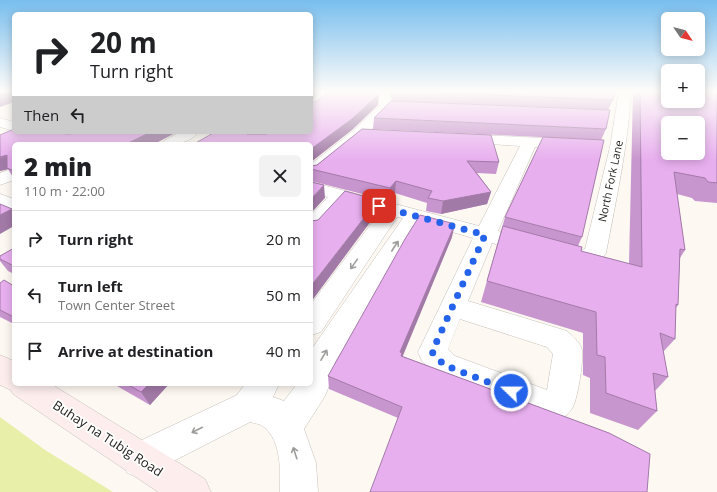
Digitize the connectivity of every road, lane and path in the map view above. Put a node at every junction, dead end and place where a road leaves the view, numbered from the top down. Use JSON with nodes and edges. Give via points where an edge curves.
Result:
{"nodes":[{"id":1,"x":378,"y":115,"type":"edge"},
{"id":2,"x":616,"y":115,"type":"edge"},
{"id":3,"x":0,"y":122,"type":"edge"},
{"id":4,"x":12,"y":126,"type":"edge"},
{"id":5,"x":14,"y":134,"type":"edge"},
{"id":6,"x":187,"y":134,"type":"edge"},
{"id":7,"x":358,"y":134,"type":"junction"},
{"id":8,"x":381,"y":135,"type":"edge"},
{"id":9,"x":0,"y":139,"type":"edge"},
{"id":10,"x":451,"y":139,"type":"edge"},
{"id":11,"x":173,"y":142,"type":"edge"},
{"id":12,"x":530,"y":143,"type":"junction"},
{"id":13,"x":559,"y":144,"type":"edge"},
{"id":14,"x":313,"y":170,"type":"edge"},
{"id":15,"x":12,"y":174,"type":"edge"},
{"id":16,"x":0,"y":180,"type":"edge"},
{"id":17,"x":313,"y":188,"type":"edge"},
{"id":18,"x":341,"y":196,"type":"junction"},
{"id":19,"x":0,"y":200,"type":"edge"},
{"id":20,"x":12,"y":205,"type":"edge"},
{"id":21,"x":404,"y":212,"type":"junction"},
{"id":22,"x":313,"y":225,"type":"edge"},
{"id":23,"x":485,"y":235,"type":"junction"},
{"id":24,"x":514,"y":242,"type":"edge"},
{"id":25,"x":550,"y":252,"type":"edge"},
{"id":26,"x":452,"y":306,"type":"junction"},
{"id":27,"x":313,"y":322,"type":"edge"},
{"id":28,"x":0,"y":368,"type":"edge"},
{"id":29,"x":12,"y":376,"type":"edge"},
{"id":30,"x":27,"y":386,"type":"edge"},
{"id":31,"x":256,"y":395,"type":"edge"},
{"id":32,"x":286,"y":426,"type":"junction"},
{"id":33,"x":140,"y":460,"type":"junction"},
{"id":34,"x":192,"y":492,"type":"edge"},
{"id":35,"x":299,"y":492,"type":"edge"}],
"edges":[{"from":1,"to":7,"type":"street"},
{"from":2,"to":25,"type":"street","name":"North Fork Lane","via":[[595,253],[578,260]]},
{"from":3,"to":4,"type":"street"},
{"from":5,"to":9,"type":"street"},
{"from":6,"to":11,"type":"street"},
{"from":7,"to":8,"type":"street"},
{"from":7,"to":14,"type":"street"},
{"from":10,"to":12,"type":"street"},
{"from":12,"to":13,"type":"street"},
{"from":12,"to":23,"type":"street"},
{"from":15,"to":16,"type":"street"},
{"from":17,"to":18,"type":"street"},
{"from":18,"to":21,"type":"street"},
{"from":18,"to":22,"type":"street"},
{"from":19,"to":20,"type":"street"},
{"from":21,"to":23,"type":"street"},
{"from":21,"to":27,"type":"street","one_way":true},
{"from":32,"to":21,"type":"street","one_way":true,"via":[[314,386],[322,359]]},
{"from":23,"to":24,"type":"street"},
{"from":23,"to":26,"type":"street"},
{"from":26,"to":26,"type":"street","via":[[432,352],[444,365],[550,407],[561,399],[568,350],[557,340]]},
{"from":28,"to":29,"type":"main road"},
{"from":30,"to":33,"type":"main road","name":"Buhay na Tubig Road"},
{"from":31,"to":32,"type":"street"},
{"from":31,"to":33,"type":"street","one_way":true},
{"from":35,"to":32,"type":"street","one_way":true,"via":[[298,463]]},
{"from":33,"to":34,"type":"main road","name":"Buhay na Tubig Road"}]}
